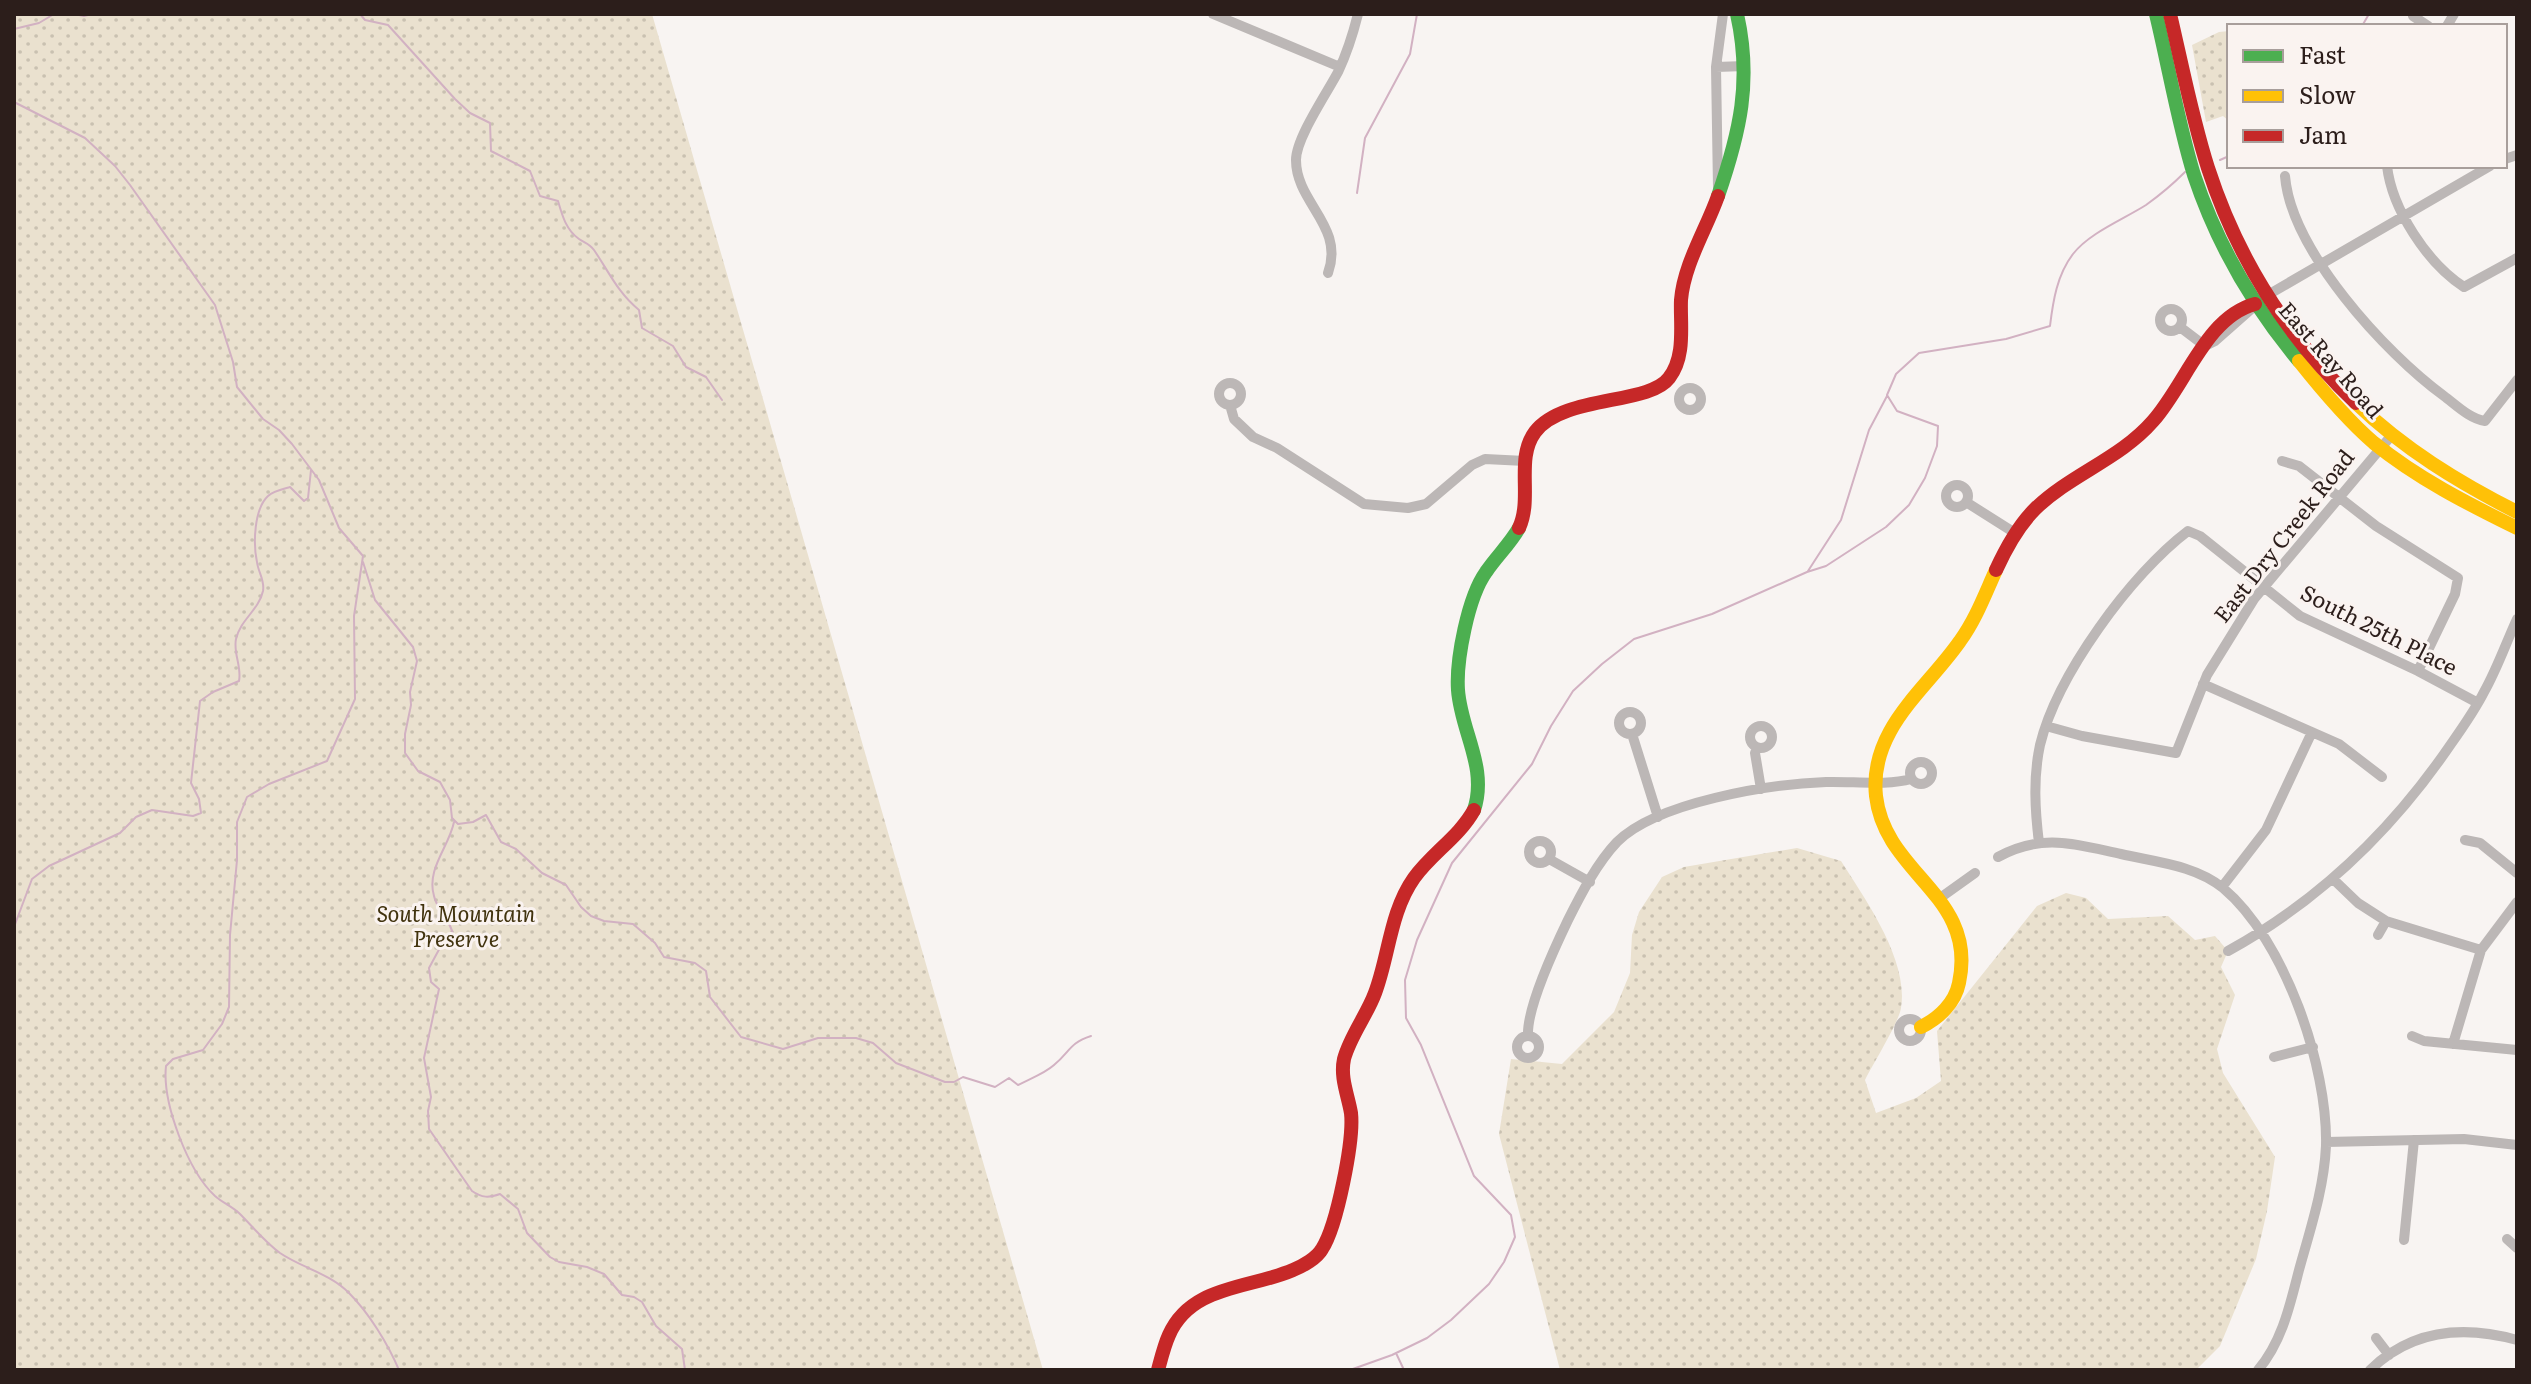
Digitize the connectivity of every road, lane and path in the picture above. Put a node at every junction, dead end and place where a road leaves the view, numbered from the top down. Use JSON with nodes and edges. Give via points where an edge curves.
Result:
{"nodes":[{"id":1,"x":1213,"y":14,"type":"edge"},
{"id":2,"x":1358,"y":14,"type":"edge"},
{"id":3,"x":1723,"y":14,"type":"edge"},
{"id":4,"x":1737,"y":14,"type":"edge"},
{"id":5,"x":2156,"y":14,"type":"edge"},
{"id":6,"x":2170,"y":14,"type":"edge"},
{"id":7,"x":2413,"y":16,"type":"dead end"},
{"id":8,"x":2425,"y":24,"type":"edge"},
{"id":9,"x":1745,"y":66,"type":"junction"},
{"id":10,"x":1340,"y":67,"type":"junction"},
{"id":11,"x":1716,"y":67,"type":"junction"},
{"id":12,"x":2200,"y":167,"type":"junction"},
{"id":13,"x":2387,"y":168,"type":"edge"},
{"id":14,"x":2487,"y":168,"type":"edge"},
{"id":15,"x":2285,"y":176,"type":"dead end"},
{"id":16,"x":1718,"y":189,"type":"junction"},
{"id":17,"x":2403,"y":217,"type":"junction"},
{"id":18,"x":2517,"y":258,"type":"edge"},
{"id":19,"x":2322,"y":264,"type":"junction"},
{"id":20,"x":1328,"y":273,"type":"dead end"},
{"id":21,"x":2260,"y":300,"type":"junction"},
{"id":22,"x":2180,"y":327,"type":"dead end"},
{"id":23,"x":2205,"y":346,"type":"junction"},
{"id":24,"x":2517,"y":380,"type":"edge"},
{"id":25,"x":1669,"y":382,"type":"junction"},
{"id":26,"x":1681,"y":391,"type":"dead end"},
{"id":27,"x":1230,"y":405,"type":"dead end"},
{"id":28,"x":2391,"y":436,"type":"junction"},
{"id":29,"x":2379,"y":447,"type":"junction"},
{"id":30,"x":1525,"y":461,"type":"junction"},
{"id":31,"x":2282,"y":461,"type":"dead end"},
{"id":32,"x":2338,"y":497,"type":"junction"},
{"id":33,"x":1966,"y":502,"type":"dead end"},
{"id":34,"x":2517,"y":512,"type":"edge"},
{"id":35,"x":2517,"y":528,"type":"edge"},
{"id":36,"x":2015,"y":533,"type":"junction"},
{"id":37,"x":2263,"y":588,"type":"junction"},
{"id":38,"x":2517,"y":619,"type":"edge"},
{"id":39,"x":2418,"y":671,"type":"junction"},
{"id":40,"x":2203,"y":684,"type":"junction"},
{"id":41,"x":2478,"y":703,"type":"junction"},
{"id":42,"x":2046,"y":726,"type":"junction"},
{"id":43,"x":2312,"y":732,"type":"junction"},
{"id":44,"x":1632,"y":734,"type":"dead end"},
{"id":45,"x":1757,"y":748,"type":"dead end"},
{"id":46,"x":2382,"y":777,"type":"dead end"},
{"id":47,"x":1911,"y":779,"type":"dead end"},
{"id":48,"x":1875,"y":781,"type":"junction"},
{"id":49,"x":1761,"y":789,"type":"junction"},
{"id":50,"x":1658,"y":817,"type":"junction"},
{"id":51,"x":2465,"y":840,"type":"dead end"},
{"id":52,"x":2039,"y":843,"type":"junction"},
{"id":53,"x":1998,"y":857,"type":"dead end"},
{"id":54,"x":1549,"y":859,"type":"dead end"},
{"id":55,"x":1975,"y":873,"type":"dead end"},
{"id":56,"x":2517,"y":873,"type":"edge"},
{"id":57,"x":2333,"y":879,"type":"junction"},
{"id":58,"x":1590,"y":882,"type":"junction"},
{"id":59,"x":2222,"y":887,"type":"junction"},
{"id":60,"x":1940,"y":898,"type":"junction"},
{"id":61,"x":2517,"y":902,"type":"edge"},
{"id":62,"x":2386,"y":921,"type":"junction"},
{"id":63,"x":2260,"y":933,"type":"junction"},
{"id":64,"x":2378,"y":935,"type":"dead end"},
{"id":65,"x":2481,"y":950,"type":"junction"},
{"id":66,"x":2228,"y":951,"type":"dead end"},
{"id":67,"x":1921,"y":1027,"type":"dead end"},
{"id":68,"x":1528,"y":1035,"type":"dead end"},
{"id":69,"x":2412,"y":1036,"type":"dead end"},
{"id":70,"x":2453,"y":1044,"type":"junction"},
{"id":71,"x":2313,"y":1047,"type":"junction"},
{"id":72,"x":2517,"y":1050,"type":"edge"},
{"id":73,"x":2274,"y":1057,"type":"dead end"},
{"id":74,"x":2414,"y":1140,"type":"junction"},
{"id":75,"x":2326,"y":1142,"type":"junction"},
{"id":76,"x":2517,"y":1145,"type":"edge"},
{"id":77,"x":2507,"y":1239,"type":"dead end"},
{"id":78,"x":2404,"y":1240,"type":"dead end"},
{"id":79,"x":2517,"y":1248,"type":"edge"},
{"id":80,"x":2376,"y":1338,"type":"dead end"},
{"id":81,"x":2517,"y":1340,"type":"edge"},
{"id":82,"x":2389,"y":1355,"type":"junction"},
{"id":83,"x":1158,"y":1370,"type":"edge"},
{"id":84,"x":2258,"y":1370,"type":"edge"},
{"id":85,"x":2370,"y":1370,"type":"edge"}],
"edges":[{"from":1,"to":10,"type":"street"},
{"from":2,"to":10,"type":"street"},
{"from":3,"to":11,"type":"street"},
{"from":4,"to":9,"type":"street"},
{"from":5,"to":12,"type":"street","name":"East Ray Road"},
{"from":6,"to":12,"type":"street","name":"East Ray Road"},
{"from":7,"to":8,"type":"street"},
{"from":9,"to":11,"type":"street"},
{"from":9,"to":16,"type":"street","via":[[1735,138]]},
{"from":10,"to":20,"type":"street","via":[[1300,141],[1296,159],[1332,241]]},
{"from":11,"to":16,"type":"street"},
{"from":12,"to":21,"type":"street","name":"East Ray Road"},
{"from":13,"to":17,"type":"street"},
{"from":14,"to":17,"type":"street"},
{"from":15,"to":19,"type":"street","via":[[2291,206]]},
{"from":16,"to":25,"type":"street","via":[[1683,284],[1677,367]]},
{"from":17,"to":18,"type":"street","via":[[2435,261],[2464,287]]},
{"from":17,"to":19,"type":"street"},
{"from":19,"to":21,"type":"street"},
{"from":19,"to":24,"type":"street","via":[[2359,316],[2406,366],[2477,420],[2485,421]]},
{"from":21,"to":23,"type":"street","via":[[2242,306],[2216,327]]},
{"from":21,"to":28,"type":"street","name":"East Ray Road"},
{"from":21,"to":29,"type":"street","name":"East Ray Road","via":[[2290,354]]},
{"from":22,"to":23,"type":"street"},
{"from":23,"to":36,"type":"street","via":[[2152,423],[2109,460],[2050,496]]},
{"from":25,"to":26,"type":"street"},
{"from":25,"to":30,"type":"street","via":[[1545,422],[1535,432]]},
{"from":27,"to":30,"type":"street","via":[[1234,419],[1253,437],[1364,504],[1426,504],[1485,459]]},
{"from":28,"to":29,"type":"street","name":"East Dry Creek Road"},
{"from":28,"to":34,"type":"street","name":"East Ray Road","via":[[2465,486]]},
{"from":29,"to":32,"type":"street","name":"East Dry Creek Road"},
{"from":29,"to":35,"type":"street","name":"East Ray Road"},
{"from":30,"to":83,"type":"street","via":[[1525,513],[1475,596],[1458,674],[1463,719],[1479,770],[1478,798],[1464,824],[1420,869],[1406,892],[1379,982],[1346,1051],[1349,1153],[1322,1250],[1300,1270],[1205,1297],[1177,1323]]},
{"from":31,"to":32,"type":"street","via":[[2299,466]]},
{"from":32,"to":37,"type":"street","name":"East Dry Creek Road"},
{"from":32,"to":39,"type":"street","via":[[2458,578]]},
{"from":33,"to":36,"type":"street"},
{"from":36,"to":48,"type":"street","via":[[1961,640],[1892,725],[1882,743]]},
{"from":37,"to":39,"type":"street","name":"South 25th Place","via":[[2300,616]]},
{"from":37,"to":40,"type":"street","name":"East Dry Creek Road"},
{"from":37,"to":42,"type":"street","name":"South 25th Place","via":[[2188,531],[2146,569],[2114,609],[2062,687]]},
{"from":38,"to":41,"type":"street"},
{"from":39,"to":41,"type":"street","name":"South 25th Place"},
{"from":40,"to":42,"type":"street","name":"East Dry Creek Road","via":[[2176,753]]},
{"from":40,"to":43,"type":"street"},
{"from":41,"to":57,"type":"street","via":[[2419,791]]},
{"from":42,"to":52,"type":"street","via":[[2034,789]]},
{"from":43,"to":46,"type":"street","via":[[2339,744]]},
{"from":43,"to":59,"type":"street","via":[[2266,830]]},
{"from":44,"to":50,"type":"street"},
{"from":45,"to":49,"type":"street"},
{"from":47,"to":48,"type":"street"},
{"from":48,"to":49,"type":"street"},
{"from":48,"to":60,"type":"street","via":[[1887,832]]},
{"from":49,"to":50,"type":"street"},
{"from":50,"to":58,"type":"street","via":[[1618,842]]},
{"from":51,"to":56,"type":"street","via":[[2480,843]]},
{"from":52,"to":53,"type":"street"},
{"from":52,"to":59,"type":"street","via":[[2071,843],[2180,867]]},
{"from":54,"to":58,"type":"street"},
{"from":55,"to":60,"type":"street"},
{"from":57,"to":62,"type":"street"},
{"from":57,"to":63,"type":"street"},
{"from":58,"to":68,"type":"street","via":[[1553,951]]},
{"from":59,"to":63,"type":"street"},
{"from":60,"to":67,"type":"street","via":[[1961,935],[1963,973],[1955,995]]},
{"from":61,"to":65,"type":"street"},
{"from":62,"to":64,"type":"street"},
{"from":62,"to":65,"type":"street"},
{"from":63,"to":66,"type":"street"},
{"from":63,"to":71,"type":"street","via":[[2282,970]]},
{"from":65,"to":70,"type":"street"},
{"from":69,"to":70,"type":"street"},
{"from":70,"to":72,"type":"street"},
{"from":71,"to":73,"type":"street"},
{"from":71,"to":75,"type":"street"},
{"from":74,"to":75,"type":"street"},
{"from":74,"to":76,"type":"street"},
{"from":74,"to":78,"type":"street"},
{"from":75,"to":84,"type":"street","via":[[2320,1193],[2293,1292],[2278,1340]]},
{"from":77,"to":79,"type":"street"},
{"from":80,"to":82,"type":"street"},
{"from":81,"to":82,"type":"street","via":[[2474,1330],[2434,1334]]},
{"from":82,"to":85,"type":"street"}]}
